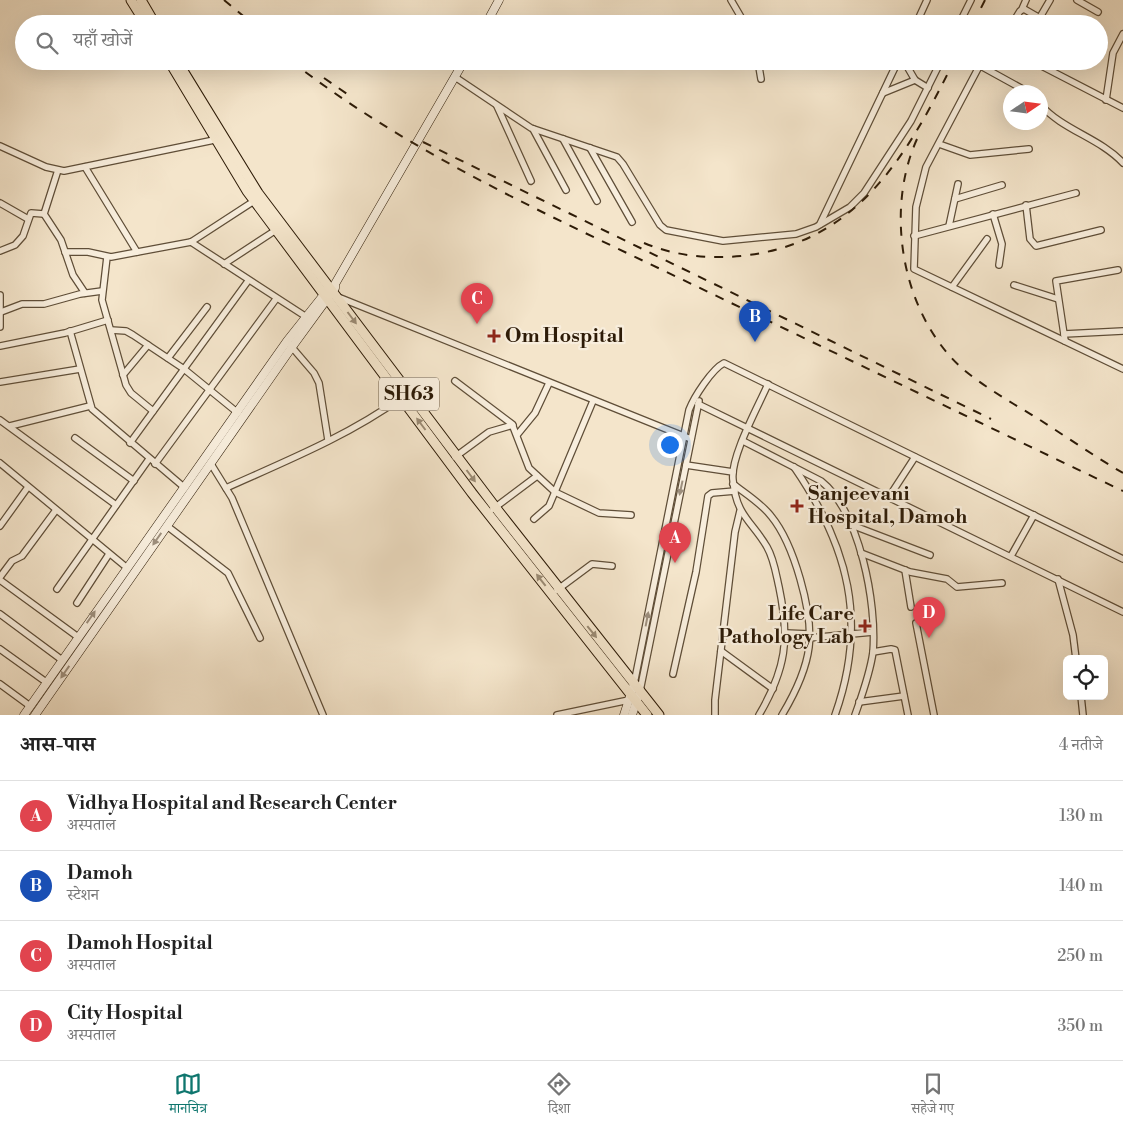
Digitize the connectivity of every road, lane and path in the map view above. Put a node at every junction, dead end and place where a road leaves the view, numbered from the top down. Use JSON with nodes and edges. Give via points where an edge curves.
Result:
{"nodes":[{"id":1,"x":132,"y":0,"type":"edge"},
{"id":2,"x":141,"y":0,"type":"edge"},
{"id":3,"x":499,"y":0,"type":"edge"},
{"id":4,"x":731,"y":0,"type":"edge"},
{"id":5,"x":927,"y":0,"type":"edge"},
{"id":6,"x":971,"y":0,"type":"edge"},
{"id":7,"x":1026,"y":0,"type":"edge"},
{"id":8,"x":1050,"y":0,"type":"edge"},
{"id":9,"x":1077,"y":0,"type":"edge"},
{"id":10,"x":1022,"y":9,"type":"junction"},
{"id":11,"x":1098,"y":12,"type":"dead end"},
{"id":12,"x":141,"y":15,"type":"edge"},
{"id":13,"x":150,"y":15,"type":"edge"},
{"id":14,"x":491,"y":15,"type":"edge"},
{"id":15,"x":740,"y":15,"type":"edge"},
{"id":16,"x":920,"y":15,"type":"edge"},
{"id":17,"x":964,"y":15,"type":"edge"},
{"id":18,"x":1018,"y":15,"type":"edge"},
{"id":19,"x":1032,"y":15,"type":"edge"},
{"id":20,"x":1041,"y":15,"type":"edge"},
{"id":21,"x":1123,"y":34,"type":"edge"},
{"id":22,"x":175,"y":70,"type":"edge"},
{"id":23,"x":182,"y":70,"type":"edge"},
{"id":24,"x":459,"y":70,"type":"edge"},
{"id":25,"x":760,"y":70,"type":"edge"},
{"id":26,"x":894,"y":70,"type":"edge"},
{"id":27,"x":909,"y":70,"type":"edge"},
{"id":28,"x":937,"y":70,"type":"edge"},
{"id":29,"x":977,"y":70,"type":"edge"},
{"id":30,"x":992,"y":70,"type":"edge"},
{"id":31,"x":1049,"y":70,"type":"edge"},
{"id":32,"x":455,"y":77,"type":"junction"},
{"id":33,"x":761,"y":79,"type":"dead end"},
{"id":34,"x":915,"y":80,"type":"junction"},
{"id":35,"x":1017,"y":85,"type":"edge"},
{"id":36,"x":928,"y":88,"type":"junction"},
{"id":37,"x":883,"y":94,"type":"junction"},
{"id":38,"x":1106,"y":100,"type":"junction"},
{"id":39,"x":497,"y":105,"type":"junction"},
{"id":40,"x":1123,"y":108,"type":"edge"},
{"id":41,"x":1048,"y":112,"type":"edge"},
{"id":42,"x":533,"y":129,"type":"junction"},
{"id":43,"x":220,"y":139,"type":"junction"},
{"id":44,"x":562,"y":139,"type":"junction"},
{"id":45,"x":939,"y":144,"type":"junction"},
{"id":46,"x":0,"y":146,"type":"edge"},
{"id":47,"x":590,"y":148,"type":"junction"},
{"id":48,"x":1029,"y":149,"type":"dead end"},
{"id":49,"x":1123,"y":163,"type":"edge"},
{"id":50,"x":85,"y":167,"type":"junction"},
{"id":51,"x":58,"y":170,"type":"junction"},
{"id":52,"x":532,"y":181,"type":"dead end"},
{"id":53,"x":958,"y":184,"type":"dead end"},
{"id":54,"x":1002,"y":185,"type":"dead end"},
{"id":55,"x":566,"y":190,"type":"dead end"},
{"id":56,"x":1076,"y":193,"type":"dead end"},
{"id":57,"x":955,"y":199,"type":"junction"},
{"id":58,"x":254,"y":201,"type":"junction"},
{"id":59,"x":597,"y":201,"type":"dead end"},
{"id":60,"x":0,"y":203,"type":"edge"},
{"id":61,"x":1026,"y":205,"type":"junction"},
{"id":62,"x":44,"y":214,"type":"junction"},
{"id":63,"x":994,"y":214,"type":"junction"},
{"id":64,"x":28,"y":219,"type":"junction"},
{"id":65,"x":632,"y":222,"type":"dead end"},
{"id":66,"x":820,"y":225,"type":"junction"},
{"id":67,"x":949,"y":226,"type":"junction"},
{"id":68,"x":276,"y":230,"type":"junction"},
{"id":69,"x":1101,"y":230,"type":"dead end"},
{"id":70,"x":914,"y":236,"type":"junction"},
{"id":71,"x":987,"y":240,"type":"dead end"},
{"id":72,"x":192,"y":242,"type":"junction"},
{"id":73,"x":0,"y":252,"type":"edge"},
{"id":74,"x":65,"y":252,"type":"junction"},
{"id":75,"x":137,"y":252,"type":"junction"},
{"id":76,"x":107,"y":257,"type":"junction"},
{"id":77,"x":224,"y":264,"type":"junction"},
{"id":78,"x":999,"y":265,"type":"dead end"},
{"id":79,"x":1118,"y":270,"type":"dead end"},
{"id":80,"x":248,"y":280,"type":"junction"},
{"id":81,"x":1014,"y":285,"type":"dead end"},
{"id":82,"x":952,"y":287,"type":"junction"},
{"id":83,"x":102,"y":291,"type":"junction"},
{"id":84,"x":331,"y":292,"type":"junction"},
{"id":85,"x":85,"y":293,"type":"junction"},
{"id":86,"x":0,"y":295,"type":"edge"},
{"id":87,"x":276,"y":299,"type":"junction"},
{"id":88,"x":1058,"y":299,"type":"junction"},
{"id":89,"x":207,"y":307,"type":"dead end"},
{"id":90,"x":1,"y":312,"type":"edge"},
{"id":91,"x":309,"y":319,"type":"junction"},
{"id":92,"x":108,"y":320,"type":"junction"},
{"id":93,"x":0,"y":326,"type":"edge"},
{"id":94,"x":111,"y":330,"type":"junction"},
{"id":95,"x":70,"y":331,"type":"junction"},
{"id":96,"x":1123,"y":331,"type":"edge"},
{"id":97,"x":1064,"y":334,"type":"junction"},
{"id":98,"x":1065,"y":341,"type":"junction"},
{"id":99,"x":290,"y":344,"type":"junction"},
{"id":100,"x":148,"y":345,"type":"junction"},
{"id":101,"x":0,"y":346,"type":"edge"},
{"id":102,"x":168,"y":358,"type":"junction"},
{"id":103,"x":80,"y":369,"type":"junction"},
{"id":104,"x":184,"y":369,"type":"junction"},
{"id":105,"x":1123,"y":369,"type":"edge"},
{"id":106,"x":123,"y":374,"type":"junction"},
{"id":107,"x":455,"y":381,"type":"dead end"},
{"id":108,"x":0,"y":382,"type":"edge"},
{"id":109,"x":549,"y":383,"type":"junction"},
{"id":110,"x":768,"y":384,"type":"junction"},
{"id":111,"x":210,"y":389,"type":"junction"},
{"id":112,"x":701,"y":389,"type":"junction"},
{"id":113,"x":593,"y":400,"type":"junction"},
{"id":114,"x":407,"y":401,"type":"junction"},
{"id":115,"x":698,"y":404,"type":"junction"},
{"id":116,"x":90,"y":406,"type":"junction"},
{"id":117,"x":153,"y":411,"type":"junction"},
{"id":118,"x":238,"y":413,"type":"junction"},
{"id":119,"x":0,"y":420,"type":"edge"},
{"id":120,"x":513,"y":425,"type":"junction"},
{"id":121,"x":10,"y":426,"type":"junction"},
{"id":122,"x":748,"y":429,"type":"junction"},
{"id":123,"x":517,"y":435,"type":"junction"},
{"id":124,"x":684,"y":437,"type":"junction"},
{"id":125,"x":75,"y":438,"type":"dead end"},
{"id":126,"x":691,"y":439,"type":"junction"},
{"id":127,"x":328,"y":440,"type":"junction"},
{"id":128,"x":743,"y":441,"type":"junction"},
{"id":129,"x":130,"y":443,"type":"junction"},
{"id":130,"x":916,"y":457,"type":"junction"},
{"id":131,"x":149,"y":459,"type":"junction"},
{"id":132,"x":453,"y":459,"type":"junction"},
{"id":133,"x":0,"y":463,"type":"edge"},
{"id":134,"x":155,"y":464,"type":"junction"},
{"id":135,"x":211,"y":464,"type":"junction"},
{"id":136,"x":686,"y":465,"type":"junction"},
{"id":137,"x":794,"y":467,"type":"junction"},
{"id":138,"x":733,"y":472,"type":"junction"},
{"id":139,"x":537,"y":476,"type":"junction"},
{"id":140,"x":134,"y":481,"type":"junction"},
{"id":141,"x":28,"y":487,"type":"junction"},
{"id":142,"x":734,"y":487,"type":"junction"},
{"id":143,"x":185,"y":488,"type":"junction"},
{"id":144,"x":226,"y":488,"type":"junction"},
{"id":145,"x":555,"y":492,"type":"junction"},
{"id":146,"x":889,"y":497,"type":"junction"},
{"id":147,"x":116,"y":506,"type":"junction"},
{"id":148,"x":56,"y":510,"type":"junction"},
{"id":149,"x":492,"y":510,"type":"junction"},
{"id":150,"x":740,"y":511,"type":"junction"},
{"id":151,"x":631,"y":515,"type":"dead end"},
{"id":152,"x":668,"y":515,"type":"junction"},
{"id":153,"x":1034,"y":515,"type":"junction"},
{"id":154,"x":675,"y":516,"type":"junction"},
{"id":155,"x":534,"y":519,"type":"dead end"},
{"id":156,"x":850,"y":524,"type":"junction"},
{"id":157,"x":0,"y":526,"type":"edge"},
{"id":158,"x":167,"y":526,"type":"junction"},
{"id":159,"x":92,"y":540,"type":"junction"},
{"id":160,"x":861,"y":553,"type":"junction"},
{"id":161,"x":109,"y":554,"type":"junction"},
{"id":162,"x":664,"y":554,"type":"junction"},
{"id":163,"x":930,"y":555,"type":"dead end"},
{"id":164,"x":1011,"y":556,"type":"junction"},
{"id":165,"x":1123,"y":559,"type":"edge"},
{"id":166,"x":612,"y":566,"type":"dead end"},
{"id":167,"x":126,"y":567,"type":"junction"},
{"id":168,"x":905,"y":570,"type":"junction"},
{"id":169,"x":0,"y":578,"type":"edge"},
{"id":170,"x":1058,"y":579,"type":"junction"},
{"id":171,"x":1002,"y":583,"type":"dead end"},
{"id":172,"x":57,"y":588,"type":"dead end"},
{"id":173,"x":556,"y":591,"type":"junction"},
{"id":174,"x":77,"y":603,"type":"dead end"},
{"id":175,"x":911,"y":607,"type":"dead end"},
{"id":176,"x":1123,"y":612,"type":"edge"},
{"id":177,"x":0,"y":614,"type":"edge"},
{"id":178,"x":916,"y":623,"type":"dead end"},
{"id":179,"x":873,"y":632,"type":"junction"},
{"id":180,"x":786,"y":633,"type":"junction"},
{"id":181,"x":852,"y":634,"type":"junction"},
{"id":182,"x":809,"y":636,"type":"junction"},
{"id":183,"x":78,"y":637,"type":"junction"},
{"id":184,"x":260,"y":638,"type":"dead end"},
{"id":185,"x":0,"y":649,"type":"edge"},
{"id":186,"x":720,"y":651,"type":"junction"},
{"id":187,"x":873,"y":652,"type":"junction"},
{"id":188,"x":1075,"y":655,"type":"edge"},
{"id":189,"x":606,"y":656,"type":"junction"},
{"id":190,"x":62,"y":660,"type":"junction"},
{"id":191,"x":673,"y":674,"type":"dead end"},
{"id":192,"x":46,"y":682,"type":"junction"},
{"id":193,"x":0,"y":684,"type":"edge"},
{"id":194,"x":637,"y":688,"type":"junction"},
{"id":195,"x":773,"y":690,"type":"junction"},
{"id":196,"x":904,"y":696,"type":"junction"},
{"id":197,"x":632,"y":699,"type":"junction"},
{"id":198,"x":1082,"y":700,"type":"edge"},
{"id":199,"x":859,"y":702,"type":"junction"},
{"id":200,"x":30,"y":706,"type":"junction"},
{"id":201,"x":856,"y":714,"type":"edge"},
{"id":202,"x":24,"y":715,"type":"edge"},
{"id":203,"x":34,"y":715,"type":"edge"},
{"id":204,"x":323,"y":715,"type":"edge"},
{"id":205,"x":557,"y":715,"type":"edge"},
{"id":206,"x":624,"y":715,"type":"edge"},
{"id":207,"x":632,"y":715,"type":"edge"},
{"id":208,"x":647,"y":715,"type":"edge"},
{"id":209,"x":659,"y":715,"type":"edge"},
{"id":210,"x":716,"y":715,"type":"edge"},
{"id":211,"x":759,"y":715,"type":"edge"},
{"id":212,"x":782,"y":715,"type":"edge"},
{"id":213,"x":835,"y":715,"type":"edge"},
{"id":214,"x":908,"y":715,"type":"edge"},
{"id":215,"x":934,"y":715,"type":"edge"},
{"id":216,"x":1084,"y":715,"type":"edge"}],
"edges":[{"from":1,"to":12,"type":"main road"},
{"from":2,"to":13,"type":"main road"},
{"from":3,"to":14,"type":"main road"},
{"from":4,"to":15,"type":"street"},
{"from":5,"to":16,"type":"street"},
{"from":6,"to":17,"type":"street"},
{"from":7,"to":10,"type":"street"},
{"from":8,"to":20,"type":"street"},
{"from":9,"to":11,"type":"street"},
{"from":10,"to":18,"type":"street"},
{"from":10,"to":19,"type":"street"},
{"from":21,"to":38,"type":"street","via":[[1113,53]]},
{"from":22,"to":43,"type":"main road","number":"SH63"},
{"from":23,"to":43,"type":"main road","number":"SH63"},
{"from":24,"to":32,"type":"main road"},
{"from":25,"to":33,"type":"street"},
{"from":26,"to":37,"type":"street"},
{"from":27,"to":34,"type":"street"},
{"from":28,"to":36,"type":"street"},
{"from":29,"to":45,"type":"street"},
{"from":30,"to":35,"type":"street"},
{"from":31,"to":38,"type":"street"},
{"from":32,"to":39,"type":"street"},
{"from":32,"to":84,"type":"main road"},
{"from":34,"to":36,"type":"street"},
{"from":34,"to":37,"type":"street"},
{"from":36,"to":66,"type":"street","via":[[864,193],[850,207]]},
{"from":37,"to":66,"type":"street"},
{"from":38,"to":40,"type":"street"},
{"from":39,"to":42,"type":"street"},
{"from":39,"to":52,"type":"street"},
{"from":41,"to":49,"type":"street"},
{"from":42,"to":44,"type":"street"},
{"from":42,"to":55,"type":"street"},
{"from":43,"to":50,"type":"street"},
{"from":43,"to":58,"type":"main road","number":"SH63"},
{"from":43,"to":84,"type":"main road","number":"SH63"},
{"from":44,"to":47,"type":"street"},
{"from":44,"to":59,"type":"street"},
{"from":45,"to":48,"type":"street","via":[[970,155]]},
{"from":45,"to":70,"type":"street","via":[[926,167],[921,185]]},
{"from":46,"to":51,"type":"street","via":[[46,168]]},
{"from":47,"to":65,"type":"street"},
{"from":47,"to":66,"type":"street","via":[[620,160],[666,230],[723,241],[796,234]]},
{"from":50,"to":51,"type":"street"},
{"from":50,"to":75,"type":"street"},
{"from":51,"to":62,"type":"street"},
{"from":53,"to":57,"type":"street"},
{"from":54,"to":57,"type":"street"},
{"from":56,"to":61,"type":"street"},
{"from":57,"to":67,"type":"street"},
{"from":58,"to":68,"type":"main road","number":"SH63"},
{"from":58,"to":72,"type":"street"},
{"from":60,"to":64,"type":"street"},
{"from":61,"to":63,"type":"street"},
{"from":61,"to":69,"type":"street","via":[[1030,239],[1036,246]]},
{"from":62,"to":64,"type":"street","via":[[33,212]]},
{"from":62,"to":74,"type":"street"},
{"from":63,"to":67,"type":"street"},
{"from":63,"to":78,"type":"street","via":[[1002,248]]},
{"from":64,"to":73,"type":"street","via":[[23,236],[16,245]]},
{"from":67,"to":70,"type":"street"},
{"from":68,"to":77,"type":"street"},
{"from":68,"to":84,"type":"main road","number":"SH63"},
{"from":70,"to":82,"type":"street","via":[[914,269]]},
{"from":71,"to":82,"type":"street"},
{"from":72,"to":75,"type":"street"},
{"from":72,"to":77,"type":"street"},
{"from":74,"to":76,"type":"street","via":[[88,252]]},
{"from":74,"to":85,"type":"street","via":[[73,275]]},
{"from":75,"to":76,"type":"street"},
{"from":76,"to":83,"type":"street"},
{"from":77,"to":80,"type":"street"},
{"from":79,"to":88,"type":"street","via":[[1057,280]]},
{"from":80,"to":87,"type":"street"},
{"from":80,"to":104,"type":"street"},
{"from":81,"to":88,"type":"street"},
{"from":82,"to":98,"type":"street"},
{"from":83,"to":85,"type":"street"},
{"from":83,"to":92,"type":"street"},
{"from":84,"to":91,"type":"main road"},
{"from":84,"to":109,"type":"street"},
{"from":84,"to":114,"type":"main road","number":"SH63"},
{"from":85,"to":90,"type":"street","via":[[44,304],[18,304]]},
{"from":86,"to":90,"type":"street"},
{"from":87,"to":91,"type":"street"},
{"from":87,"to":111,"type":"street"},
{"from":88,"to":97,"type":"street"},
{"from":89,"to":102,"type":"street"},
{"from":90,"to":93,"type":"street"},
{"from":91,"to":99,"type":"main road"},
{"from":92,"to":94,"type":"street"},
{"from":92,"to":95,"type":"street"},
{"from":94,"to":100,"type":"street","via":[[130,332]]},
{"from":94,"to":106,"type":"street"},
{"from":95,"to":101,"type":"street"},
{"from":95,"to":103,"type":"street"},
{"from":96,"to":97,"type":"street"},
{"from":97,"to":98,"type":"street"},
{"from":98,"to":105,"type":"street"},
{"from":99,"to":118,"type":"main road"},
{"from":99,"to":127,"type":"street","via":[[319,383]]},
{"from":99,"to":135,"type":"main road"},
{"from":100,"to":102,"type":"street"},
{"from":100,"to":106,"type":"street"},
{"from":102,"to":104,"type":"street"},
{"from":103,"to":108,"type":"street"},
{"from":103,"to":116,"type":"street"},
{"from":104,"to":111,"type":"street"},
{"from":104,"to":117,"type":"street"},
{"from":106,"to":117,"type":"street","via":[[131,393]]},
{"from":107,"to":120,"type":"street"},
{"from":109,"to":113,"type":"street"},
{"from":109,"to":123,"type":"street","via":[[535,413]]},
{"from":110,"to":112,"type":"street","via":[[724,363]]},
{"from":110,"to":122,"type":"street"},
{"from":110,"to":130,"type":"street"},
{"from":111,"to":118,"type":"street"},
{"from":111,"to":134,"type":"street"},
{"from":112,"to":115,"type":"street"},
{"from":112,"to":124,"type":"street","via":[[689,410]]},
{"from":113,"to":124,"type":"street"},
{"from":113,"to":145,"type":"street"},
{"from":114,"to":127,"type":"street"},
{"from":114,"to":132,"type":"main road","number":"SH63"},
{"from":115,"to":122,"type":"street"},
{"from":115,"to":126,"type":"street"},
{"from":116,"to":121,"type":"street"},
{"from":116,"to":129,"type":"street"},
{"from":117,"to":129,"type":"street"},
{"from":118,"to":143,"type":"main road"},
{"from":119,"to":121,"type":"street"},
{"from":120,"to":123,"type":"street"},
{"from":120,"to":132,"type":"street","via":[[488,432]]},
{"from":121,"to":147,"type":"street"},
{"from":122,"to":128,"type":"street"},
{"from":122,"to":146,"type":"street"},
{"from":123,"to":139,"type":"street","via":[[526,463]]},
{"from":124,"to":126,"type":"street"},
{"from":124,"to":152,"type":"street"},
{"from":125,"to":140,"type":"street"},
{"from":126,"to":136,"type":"street"},
{"from":127,"to":144,"type":"street"},
{"from":128,"to":137,"type":"street"},
{"from":128,"to":138,"type":"street"},
{"from":129,"to":131,"type":"street"},
{"from":130,"to":146,"type":"street"},
{"from":130,"to":153,"type":"street"},
{"from":131,"to":134,"type":"street"},
{"from":131,"to":140,"type":"street"},
{"from":132,"to":149,"type":"main road","number":"SH63"},
{"from":133,"to":141,"type":"street"},
{"from":134,"to":143,"type":"street"},
{"from":135,"to":144,"type":"street"},
{"from":135,"to":158,"type":"main road"},
{"from":136,"to":138,"type":"street"},
{"from":136,"to":154,"type":"street","one_way":true},
{"from":137,"to":156,"type":"street","via":[[830,488]]},
{"from":137,"to":181,"type":"street","via":[[817,502],[837,546],[850,601]]},
{"from":138,"to":142,"type":"street"},
{"from":139,"to":145,"type":"street"},
{"from":139,"to":149,"type":"street"},
{"from":140,"to":147,"type":"street"},
{"from":141,"to":148,"type":"street"},
{"from":141,"to":157,"type":"street"},
{"from":142,"to":150,"type":"street"},
{"from":142,"to":182,"type":"street","via":[[764,508],[791,548]]},
{"from":142,"to":191,"type":"street","via":[[708,496],[696,572]]},
{"from":143,"to":167,"type":"main road"},
{"from":144,"to":204,"type":"street"},
{"from":145,"to":151,"type":"street","via":[[599,514]]},
{"from":145,"to":155,"type":"street","via":[[546,510]]},
{"from":146,"to":164,"type":"street"},
{"from":147,"to":159,"type":"street"},
{"from":148,"to":159,"type":"street"},
{"from":148,"to":169,"type":"street","via":[[22,556],[12,561]]},
{"from":149,"to":173,"type":"main road","number":"SH63"},
{"from":150,"to":180,"type":"street","via":[[771,556]]},
{"from":150,"to":186,"type":"street"},
{"from":152,"to":154,"type":"street"},
{"from":152,"to":162,"type":"street"},
{"from":153,"to":164,"type":"street"},
{"from":153,"to":165,"type":"street"},
{"from":154,"to":162,"type":"street"},
{"from":156,"to":160,"type":"street"},
{"from":156,"to":163,"type":"street"},
{"from":158,"to":184,"type":"street","via":[[228,573]]},
{"from":158,"to":203,"type":"main road","one_way":true},
{"from":159,"to":161,"type":"street"},
{"from":159,"to":172,"type":"street"},
{"from":160,"to":168,"type":"street"},
{"from":160,"to":179,"type":"street","via":[[870,586]]},
{"from":161,"to":167,"type":"street"},
{"from":161,"to":174,"type":"street"},
{"from":162,"to":194,"type":"street"},
{"from":164,"to":170,"type":"street"},
{"from":166,"to":173,"type":"street","via":[[592,564]]},
{"from":183,"to":167,"type":"main road","one_way":true},
{"from":168,"to":171,"type":"street","via":[[947,579],[961,587]]},
{"from":168,"to":175,"type":"street"},
{"from":169,"to":183,"type":"street"},
{"from":170,"to":176,"type":"street"},
{"from":170,"to":188,"type":"street"},
{"from":173,"to":189,"type":"main road","number":"SH63"},
{"from":177,"to":190,"type":"street"},
{"from":178,"to":215,"type":"street"},
{"from":179,"to":181,"type":"street"},
{"from":179,"to":187,"type":"street"},
{"from":180,"to":182,"type":"street"},
{"from":180,"to":195,"type":"street"},
{"from":181,"to":182,"type":"street"},
{"from":181,"to":213,"type":"street","via":[[848,668]]},
{"from":182,"to":212,"type":"street","via":[[802,675]]},
{"from":183,"to":190,"type":"main road"},
{"from":185,"to":192,"type":"street"},
{"from":186,"to":195,"type":"street"},
{"from":186,"to":210,"type":"street"},
{"from":187,"to":196,"type":"street","via":[[895,650]]},
{"from":187,"to":199,"type":"street"},
{"from":189,"to":194,"type":"main road","number":"SH63"},
{"from":189,"to":197,"type":"main road","number":"SH63"},
{"from":190,"to":192,"type":"main road"},
{"from":192,"to":200,"type":"main road"},
{"from":193,"to":200,"type":"street"},
{"from":194,"to":197,"type":"main road"},
{"from":194,"to":209,"type":"main road","number":"SH63"},
{"from":195,"to":211,"type":"street"},
{"from":196,"to":199,"type":"street"},
{"from":196,"to":214,"type":"street"},
{"from":197,"to":205,"type":"street"},
{"from":197,"to":206,"type":"main road"},
{"from":197,"to":207,"type":"main road"},
{"from":197,"to":208,"type":"main road","number":"SH63"},
{"from":198,"to":216,"type":"street"},
{"from":199,"to":201,"type":"street"},
{"from":200,"to":202,"type":"main road"}]}
